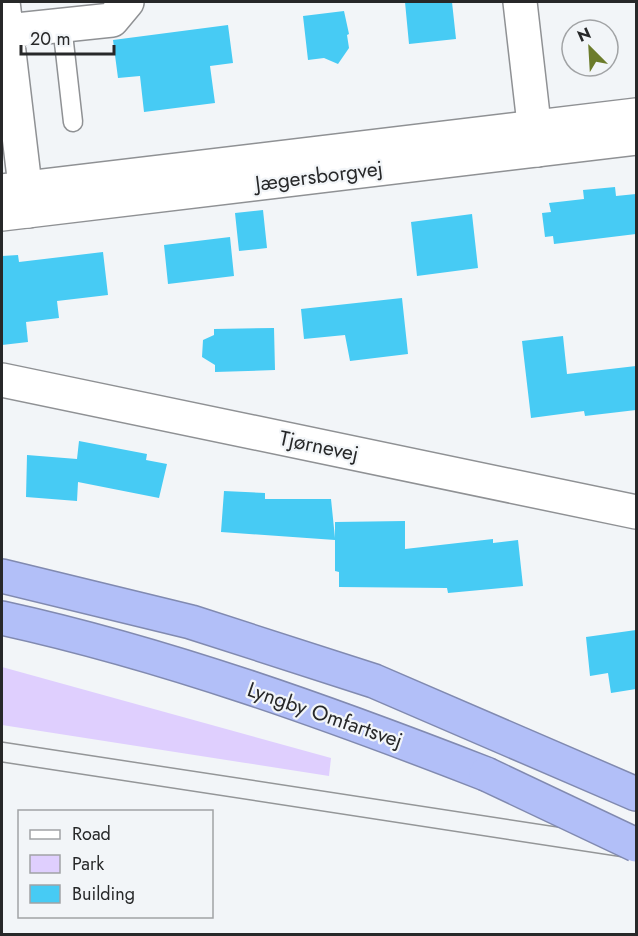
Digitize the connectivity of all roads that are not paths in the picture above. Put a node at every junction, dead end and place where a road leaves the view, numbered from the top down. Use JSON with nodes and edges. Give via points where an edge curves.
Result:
{"nodes":[{"id":1,"x":127,"y":2,"type":"edge"},
{"id":2,"x":520,"y":2,"type":"edge"},
{"id":3,"x":4,"y":14,"type":"edge"},
{"id":4,"x":62,"y":25,"type":"junction"},
{"id":5,"x":636,"y":115,"type":"edge"},
{"id":6,"x":73,"y":122,"type":"dead end"},
{"id":7,"x":536,"y":138,"type":"junction"},
{"id":8,"x":636,"y":138,"type":"edge"},
{"id":9,"x":14,"y":201,"type":"edge"},
{"id":10,"x":2,"y":380,"type":"edge"},
{"id":11,"x":636,"y":512,"type":"edge"},
{"id":12,"x":2,"y":576,"type":"edge"},
{"id":13,"x":2,"y":618,"type":"edge"},
{"id":14,"x":636,"y":794,"type":"edge"},
{"id":15,"x":636,"y":844,"type":"edge"}],
"edges":[{"from":1,"to":4,"type":"street","via":[[112,20]]},
{"from":2,"to":7,"type":"street"},
{"from":3,"to":4,"type":"street"},
{"from":3,"to":9,"type":"street"},
{"from":4,"to":6,"type":"lane"},
{"from":5,"to":7,"type":"street","name":"Jægersborgvej"},
{"from":7,"to":8,"type":"street","name":"Jægersborgvej"},
{"from":7,"to":9,"type":"street","name":"Jægersborgvej"},
{"from":10,"to":11,"type":"street","name":"Tjørnevej"},
{"from":12,"to":14,"type":"highway","via":[[191,622],[374,681]]},
{"from":13,"to":15,"type":"highway","name":"Lyngby Omfartsvej","bridge":true,"via":[[62,631],[331,714],[486,774]]}]}
